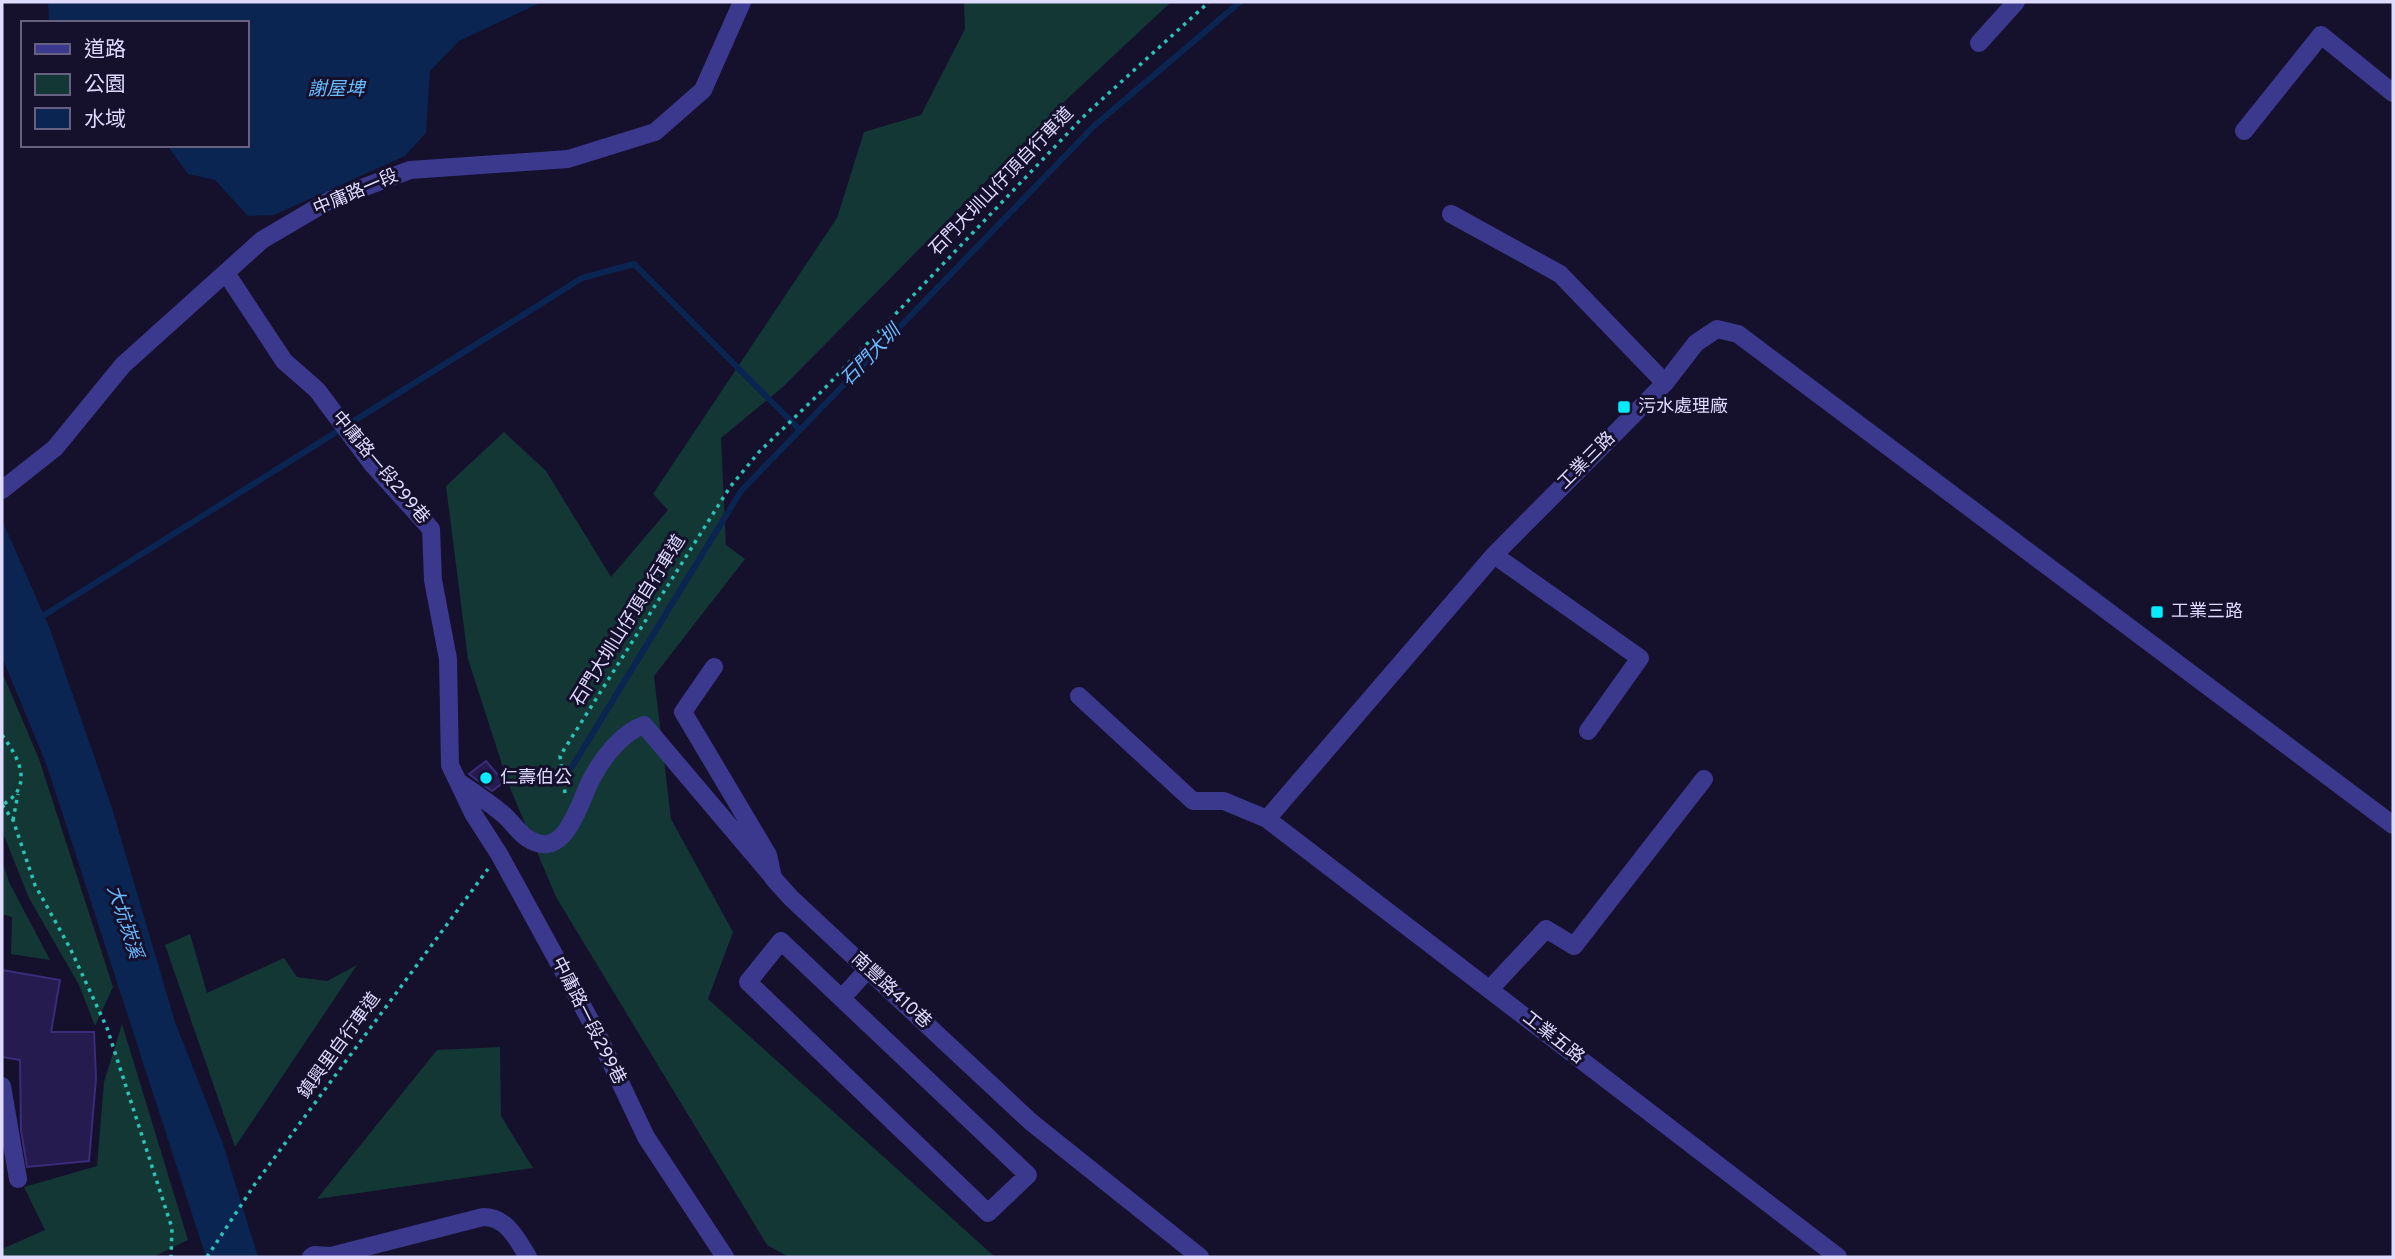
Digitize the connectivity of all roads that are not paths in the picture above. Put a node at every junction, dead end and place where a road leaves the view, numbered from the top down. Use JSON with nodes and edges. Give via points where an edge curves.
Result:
{"nodes":[{"id":1,"x":742,"y":2,"type":"edge"},
{"id":2,"x":2016,"y":2,"type":"edge"},
{"id":3,"x":1979,"y":43,"type":"dead end"},
{"id":4,"x":2393,"y":93,"type":"edge"},
{"id":5,"x":2244,"y":131,"type":"dead end"},
{"id":6,"x":1451,"y":214,"type":"dead end"},
{"id":7,"x":226,"y":273,"type":"junction"},
{"id":8,"x":1665,"y":383,"type":"junction"},
{"id":9,"x":3,"y":484,"type":"edge"},
{"id":10,"x":1494,"y":555,"type":"junction"},
{"id":11,"x":714,"y":667,"type":"dead end"},
{"id":12,"x":1079,"y":696,"type":"dead end"},
{"id":13,"x":1588,"y":731,"type":"dead end"},
{"id":14,"x":1704,"y":779,"type":"dead end"},
{"id":15,"x":457,"y":781,"type":"junction"},
{"id":16,"x":1267,"y":819,"type":"junction"},
{"id":17,"x":2393,"y":825,"type":"edge"},
{"id":18,"x":773,"y":877,"type":"junction"},
{"id":19,"x":868,"y":970,"type":"junction"},
{"id":20,"x":1490,"y":989,"type":"junction"},
{"id":21,"x":842,"y":998,"type":"junction"},
{"id":22,"x":2,"y":1086,"type":"edge"},
{"id":23,"x":18,"y":1180,"type":"dead end"},
{"id":24,"x":312,"y":1257,"type":"edge"},
{"id":25,"x":528,"y":1257,"type":"edge"},
{"id":26,"x":725,"y":1257,"type":"edge"},
{"id":27,"x":1200,"y":1257,"type":"edge"},
{"id":28,"x":1838,"y":1257,"type":"edge"}],
"edges":[{"from":1,"to":7,"type":"street","name":"中庸路一段","via":[[703,90],[654,132],[568,159],[410,170],[330,200],[262,240]]},
{"from":2,"to":3,"type":"street"},
{"from":4,"to":5,"type":"street","via":[[2321,35]]},
{"from":6,"to":8,"type":"street","via":[[1560,274]]},
{"from":7,"to":9,"type":"street","name":"中庸路一段","via":[[123,365],[55,448]]},
{"from":7,"to":15,"type":"street","name":"中庸路一段299巷","via":[[284,361],[317,390],[431,529],[433,580],[448,659],[450,765]]},
{"from":8,"to":10,"type":"street","name":"工業三路"},
{"from":8,"to":17,"type":"street","name":"工業三路","via":[[1696,343],[1717,329],[1738,334]]},
{"from":10,"to":13,"type":"street","via":[[1640,658]]},
{"from":10,"to":16,"type":"street","name":"工業三路"},
{"from":11,"to":18,"type":"street","name":"南豐路410巷","via":[[683,712],[768,855]]},
{"from":12,"to":16,"type":"street","name":"工業五路","via":[[1193,801],[1224,801]]},
{"from":14,"to":20,"type":"street","via":[[1574,946],[1546,929]]},
{"from":15,"to":18,"type":"street","via":[[492,805],[528,839],[542,843],[559,840],[604,757],[643,725]]},
{"from":15,"to":26,"type":"street","name":"中庸路一段299巷","via":[[595,1028],[646,1137]]},
{"from":16,"to":20,"type":"street","name":"工業五路"},
{"from":18,"to":19,"type":"street","name":"南豐路410巷"},
{"from":19,"to":21,"type":"street"},
{"from":19,"to":27,"type":"street","name":"南豐路410巷","via":[[1031,1122]]},
{"from":20,"to":28,"type":"street","name":"工業五路"},
{"from":21,"to":21,"type":"street","via":[[1028,1175],[988,1213],[748,982],[781,941]]},
{"from":22,"to":23,"type":"street"},
{"from":24,"to":25,"type":"street","via":[[482,1217],[492,1217],[513,1231]]}]}
